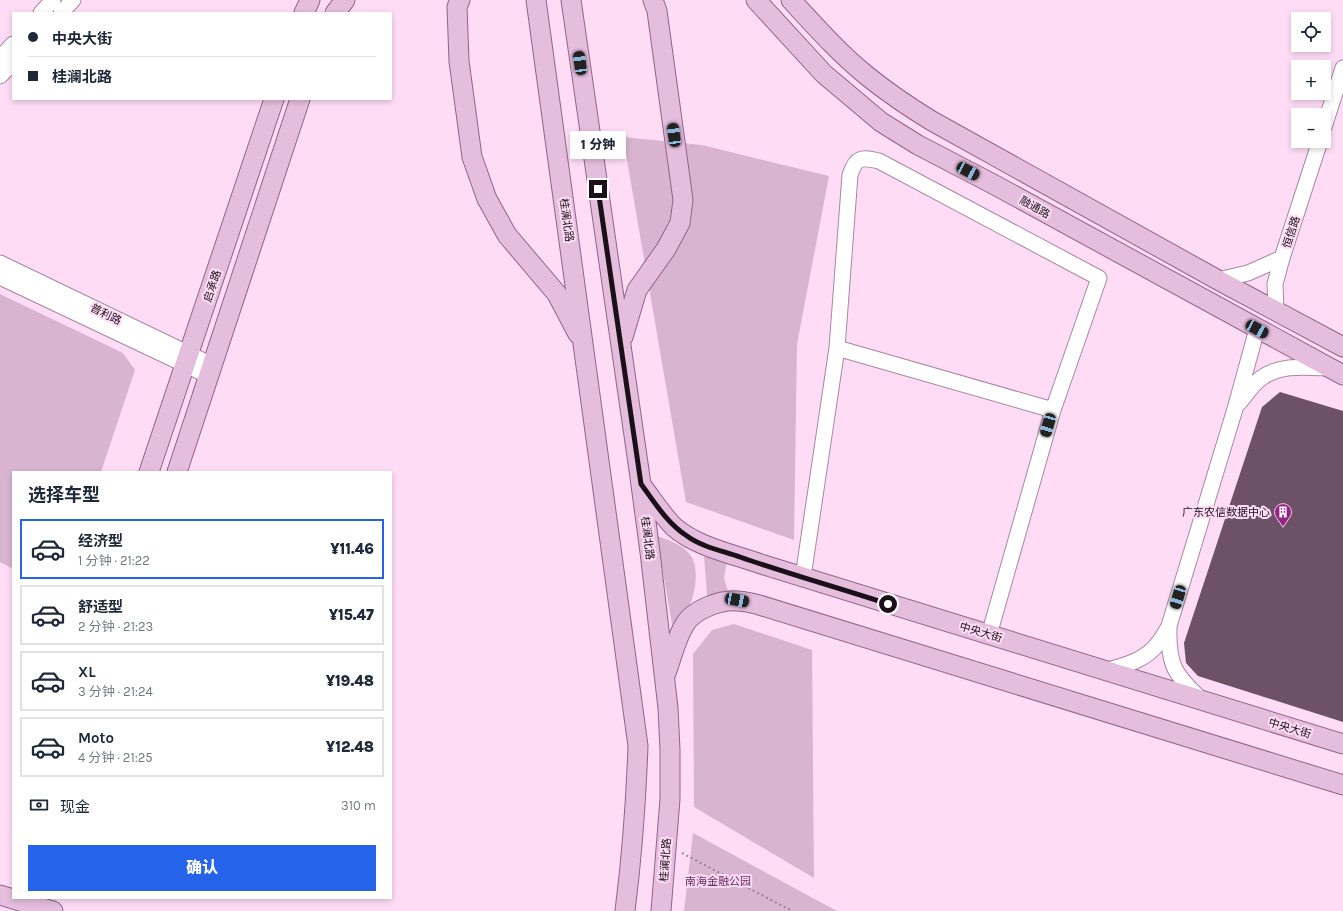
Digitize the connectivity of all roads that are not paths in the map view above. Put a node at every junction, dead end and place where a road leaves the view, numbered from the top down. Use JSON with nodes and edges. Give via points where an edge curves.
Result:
{"nodes":[{"id":1,"x":53,"y":0,"type":"edge"},
{"id":2,"x":73,"y":0,"type":"edge"},
{"id":3,"x":310,"y":0,"type":"edge"},
{"id":4,"x":345,"y":0,"type":"edge"},
{"id":5,"x":460,"y":0,"type":"edge"},
{"id":6,"x":571,"y":0,"type":"edge"},
{"id":7,"x":653,"y":0,"type":"edge"},
{"id":8,"x":756,"y":0,"type":"edge"},
{"id":9,"x":791,"y":0,"type":"edge"},
{"id":10,"x":536,"y":2,"type":"edge"},
{"id":11,"x":42,"y":12,"type":"edge"},
{"id":12,"x":62,"y":12,"type":"edge"},
{"id":13,"x":304,"y":12,"type":"edge"},
{"id":14,"x":336,"y":12,"type":"edge"},
{"id":15,"x":12,"y":45,"type":"edge"},
{"id":16,"x":0,"y":58,"type":"edge"},
{"id":17,"x":12,"y":63,"type":"edge"},
{"id":18,"x":1343,"y":68,"type":"edge"},
{"id":19,"x":0,"y":76,"type":"edge"},
{"id":20,"x":274,"y":100,"type":"edge"},
{"id":21,"x":300,"y":100,"type":"edge"},
{"id":22,"x":1330,"y":108,"type":"edge"},
{"id":23,"x":1318,"y":148,"type":"edge"},
{"id":24,"x":1282,"y":258,"type":"junction"},
{"id":25,"x":0,"y":263,"type":"edge"},
{"id":26,"x":0,"y":276,"type":"edge"},
{"id":27,"x":1218,"y":280,"type":"junction"},
{"id":28,"x":1276,"y":311,"type":"junction"},
{"id":29,"x":1257,"y":329,"type":"junction"},
{"id":30,"x":584,"y":346,"type":"junction"},
{"id":31,"x":621,"y":346,"type":"junction"},
{"id":32,"x":1343,"y":347,"type":"edge"},
{"id":33,"x":837,"y":348,"type":"junction"},
{"id":34,"x":187,"y":359,"type":"junction"},
{"id":35,"x":211,"y":370,"type":"junction"},
{"id":36,"x":1336,"y":372,"type":"edge"},
{"id":37,"x":1235,"y":408,"type":"junction"},
{"id":38,"x":1053,"y":410,"type":"junction"},
{"id":39,"x":149,"y":471,"type":"edge"},
{"id":40,"x":177,"y":471,"type":"edge"},
{"id":41,"x":641,"y":484,"type":"junction"},
{"id":42,"x":803,"y":577,"type":"junction"},
{"id":43,"x":1169,"y":626,"type":"junction"},
{"id":44,"x":989,"y":635,"type":"junction"},
{"id":45,"x":1104,"y":671,"type":"junction"},
{"id":46,"x":664,"y":678,"type":"junction"},
{"id":47,"x":1204,"y":702,"type":"junction"},
{"id":48,"x":1343,"y":744,"type":"edge"},
{"id":49,"x":1343,"y":785,"type":"edge"},
{"id":50,"x":13,"y":903,"type":"edge"},
{"id":51,"x":53,"y":911,"type":"edge"},
{"id":52,"x":625,"y":911,"type":"edge"},
{"id":53,"x":661,"y":911,"type":"edge"}],
"edges":[{"from":1,"to":11,"type":"street"},
{"from":2,"to":12,"type":"street"},
{"from":3,"to":13,"type":"main road"},
{"from":4,"to":14,"type":"main road"},
{"from":5,"to":30,"type":"main road","via":[[457,7],[459,60],[472,157],[487,199],[507,235],[557,294]]},
{"from":6,"to":31,"type":"main road","name":"桂澜北路"},
{"from":7,"to":31,"type":"main road","via":[[657,11],[683,200],[680,223],[666,249],[637,290]]},
{"from":8,"to":29,"type":"main road","name":"融通路","via":[[824,74],[881,122]]},
{"from":9,"to":27,"type":"main road","via":[[844,55],[897,99]]},
{"from":10,"to":30,"type":"main road","name":"桂澜北路"},
{"from":15,"to":16,"type":"street"},
{"from":17,"to":19,"type":"street"},
{"from":18,"to":22,"type":"street"},
{"from":20,"to":34,"type":"main road","name":"启承路"},
{"from":21,"to":35,"type":"main road"},
{"from":23,"to":24,"type":"street","name":"恒信路"},
{"from":24,"to":27,"type":"street","name":"恒信路","via":[[1248,273]]},
{"from":24,"to":28,"type":"street","via":[[1275,284]]},
{"from":25,"to":34,"type":"street","name":"普利路"},
{"from":26,"to":34,"type":"street","name":"普利路"},
{"from":27,"to":28,"type":"main road"},
{"from":28,"to":32,"type":"main road"},
{"from":29,"to":36,"type":"main road","name":"融通路"},
{"from":29,"to":37,"type":"street"},
{"from":30,"to":52,"type":"main road","name":"桂澜北路","via":[[638,746],[632,861]]},
{"from":31,"to":41,"type":"main road","name":"桂澜北路"},
{"from":33,"to":38,"type":"street"},
{"from":33,"to":38,"type":"street","via":[[850,176],[854,164],[860,159],[868,158],[879,161],[1099,278]]},
{"from":33,"to":42,"type":"street"},
{"from":34,"to":35,"type":"street","name":"普利路"},
{"from":34,"to":39,"type":"main road","name":"启承路"},
{"from":35,"to":40,"type":"main road"},
{"from":36,"to":37,"type":"street","via":[[1302,366],[1271,372],[1249,390]]},
{"from":37,"to":43,"type":"street"},
{"from":38,"to":44,"type":"street"},
{"from":41,"to":42,"type":"main road","name":"中央大街","via":[[673,526],[688,537],[702,544]]},
{"from":41,"to":46,"type":"main road","name":"桂澜北路"},
{"from":42,"to":44,"type":"main road","name":"中央大街"},
{"from":43,"to":45,"type":"street","via":[[1159,643],[1146,655]]},
{"from":43,"to":47,"type":"street","via":[[1170,656],[1175,671],[1185,685]]},
{"from":44,"to":45,"type":"main road","name":"中央大街"},
{"from":45,"to":47,"type":"main road","name":"中央大街"},
{"from":46,"to":49,"type":"main road","via":[[686,622],[699,611],[717,603],[737,600]]},
{"from":46,"to":53,"type":"main road","name":"桂澜北路","via":[[670,750],[670,799]]},
{"from":47,"to":48,"type":"main road","name":"中央大街"},
{"from":50,"to":51,"type":"main road"}]}
